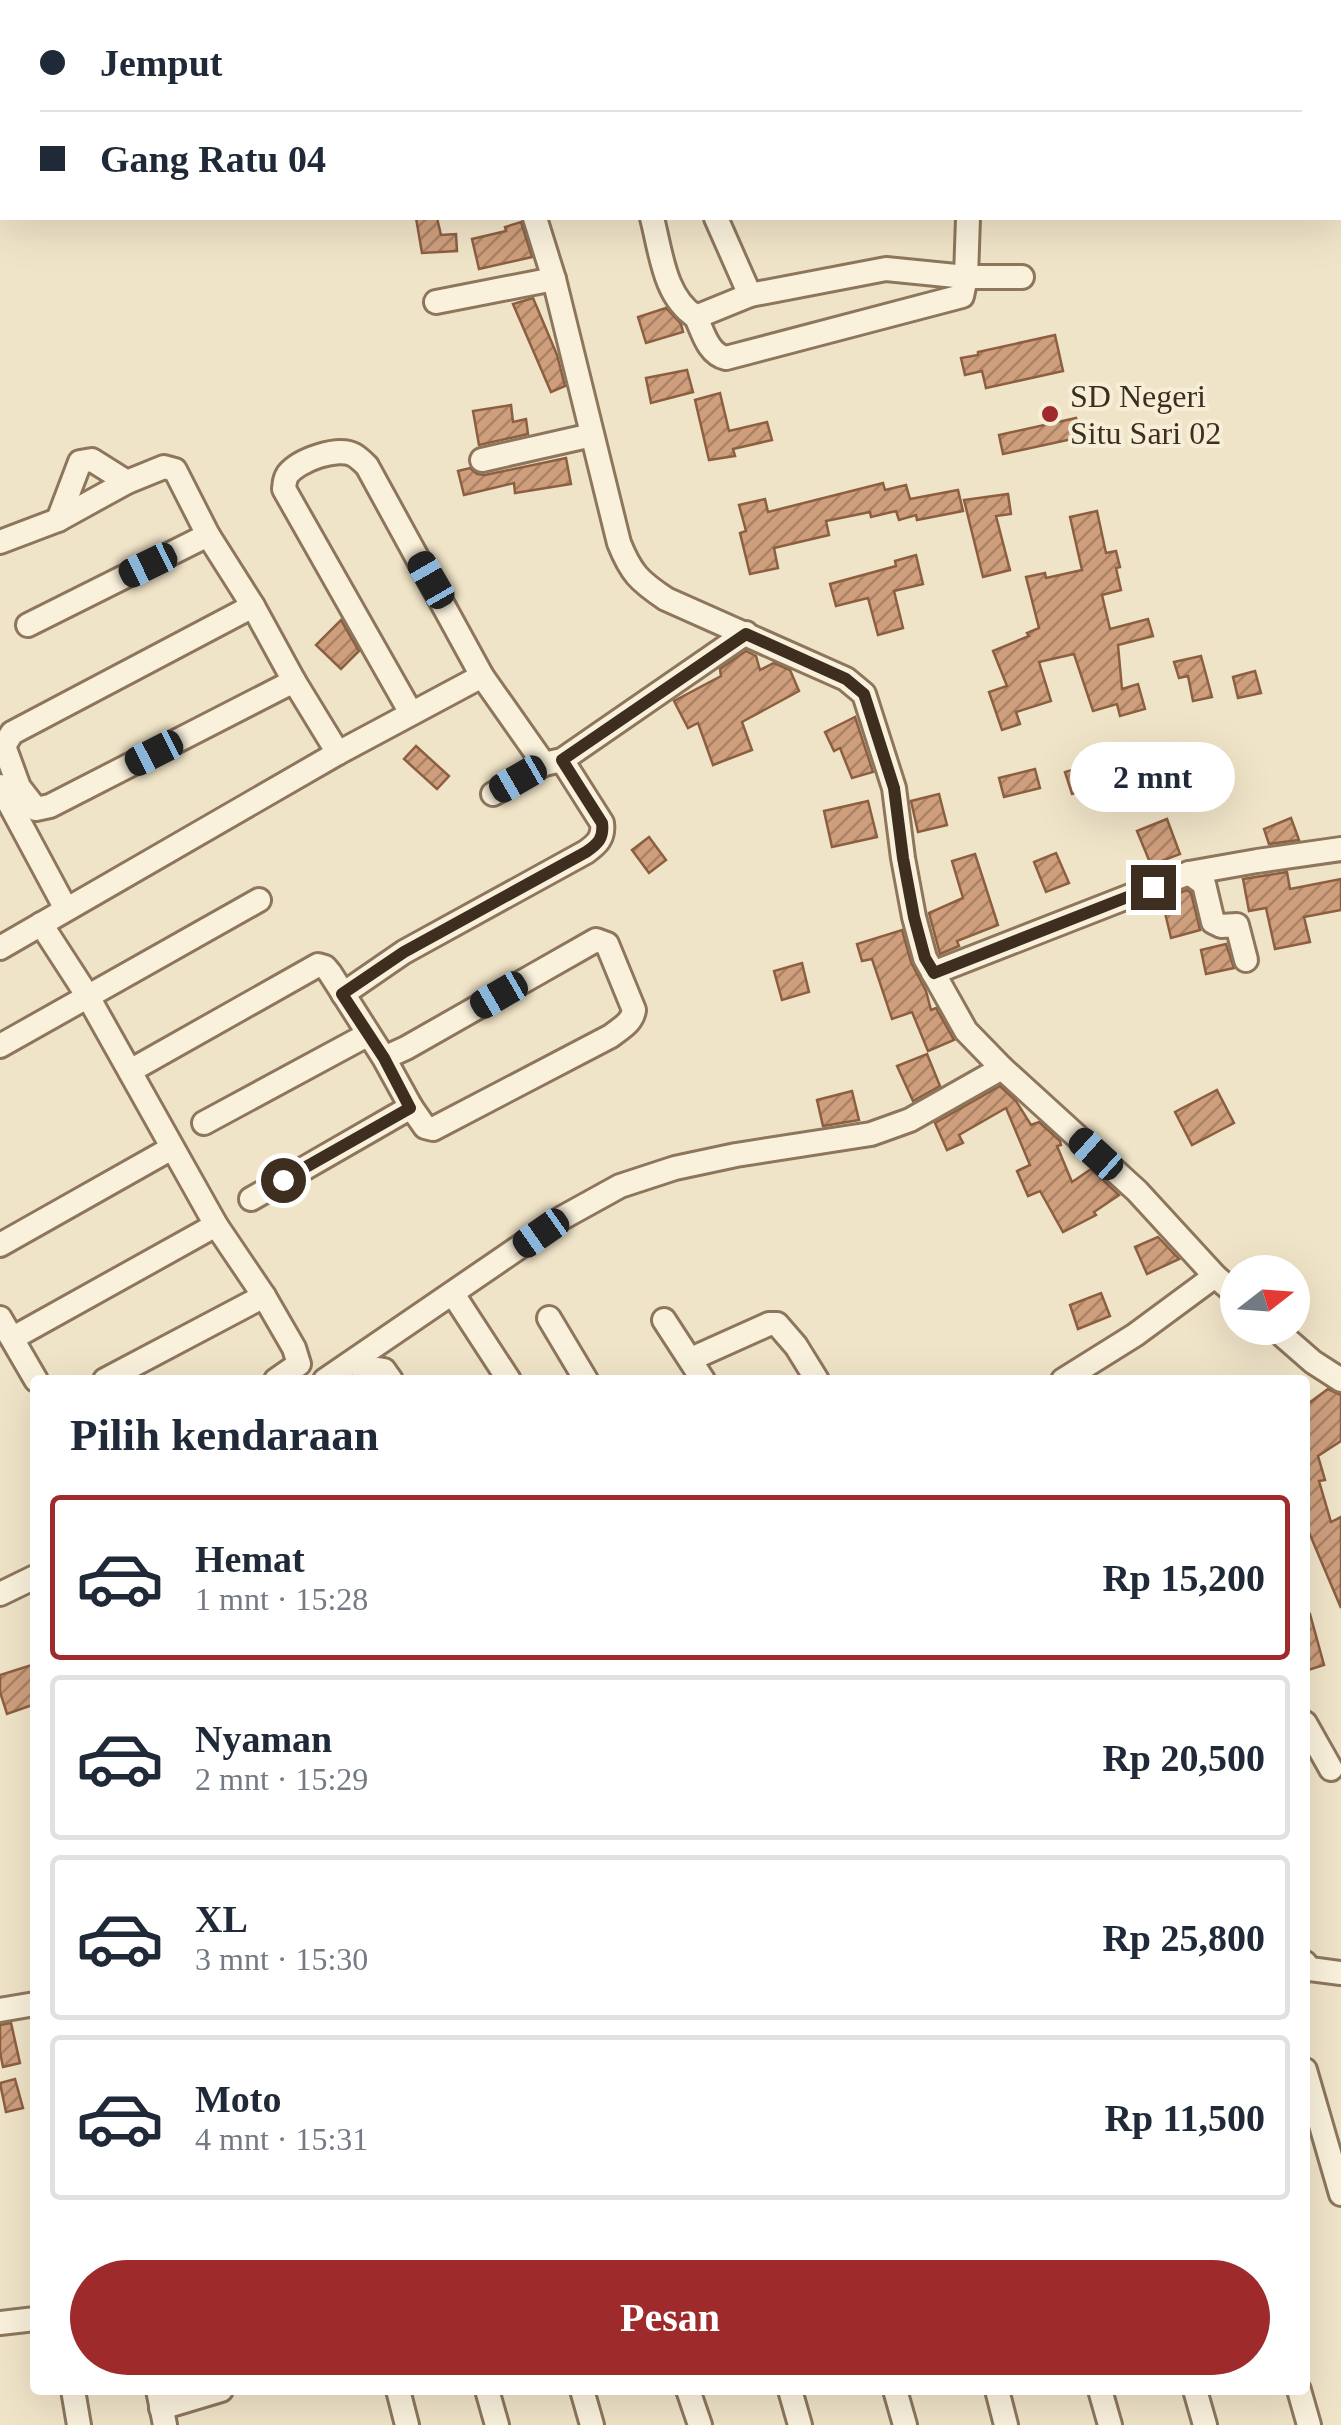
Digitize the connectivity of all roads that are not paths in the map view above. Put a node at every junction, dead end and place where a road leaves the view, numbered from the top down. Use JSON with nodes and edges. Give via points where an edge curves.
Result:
{"nodes":[{"id":1,"x":536,"y":220,"type":"edge"},
{"id":2,"x":653,"y":220,"type":"edge"},
{"id":3,"x":717,"y":220,"type":"edge"},
{"id":4,"x":968,"y":220,"type":"edge"},
{"id":5,"x":966,"y":277,"type":"junction"},
{"id":6,"x":1022,"y":277,"type":"dead end"},
{"id":7,"x":554,"y":279,"type":"junction"},
{"id":8,"x":750,"y":295,"type":"junction"},
{"id":9,"x":436,"y":302,"type":"dead end"},
{"id":10,"x":696,"y":317,"type":"junction"},
{"id":11,"x":592,"y":436,"type":"junction"},
{"id":12,"x":482,"y":460,"type":"dead end"},
{"id":13,"x":127,"y":482,"type":"junction"},
{"id":14,"x":58,"y":520,"type":"junction"},
{"id":15,"x":208,"y":534,"type":"junction"},
{"id":16,"x":0,"y":542,"type":"edge"},
{"id":17,"x":253,"y":606,"type":"junction"},
{"id":18,"x":28,"y":625,"type":"dead end"},
{"id":19,"x":746,"y":634,"type":"junction"},
{"id":20,"x":482,"y":676,"type":"junction"},
{"id":21,"x":294,"y":681,"type":"junction"},
{"id":22,"x":411,"y":713,"type":"junction"},
{"id":23,"x":338,"y":752,"type":"junction"},
{"id":24,"x":553,"y":762,"type":"junction"},
{"id":25,"x":0,"y":786,"type":"edge"},
{"id":26,"x":493,"y":794,"type":"dead end"},
{"id":27,"x":1341,"y":850,"type":"edge"},
{"id":28,"x":1189,"y":873,"type":"junction"},
{"id":29,"x":258,"y":900,"type":"dead end"},
{"id":30,"x":66,"y":910,"type":"junction"},
{"id":31,"x":41,"y":924,"type":"junction"},
{"id":32,"x":0,"y":948,"type":"edge"},
{"id":33,"x":1246,"y":960,"type":"dead end"},
{"id":34,"x":934,"y":973,"type":"junction"},
{"id":35,"x":342,"y":994,"type":"junction"},
{"id":36,"x":87,"y":995,"type":"junction"},
{"id":37,"x":367,"y":1035,"type":"junction"},
{"id":38,"x":0,"y":1046,"type":"edge"},
{"id":39,"x":384,"y":1058,"type":"junction"},
{"id":40,"x":1002,"y":1068,"type":"junction"},
{"id":41,"x":130,"y":1070,"type":"junction"},
{"id":42,"x":410,"y":1108,"type":"junction"},
{"id":43,"x":204,"y":1123,"type":"dead end"},
{"id":44,"x":172,"y":1148,"type":"junction"},
{"id":45,"x":252,"y":1199,"type":"dead end"},
{"id":46,"x":216,"y":1225,"type":"junction"},
{"id":47,"x":0,"y":1245,"type":"edge"},
{"id":48,"x":1214,"y":1276,"type":"junction"},
{"id":49,"x":1220,"y":1281,"type":"edge"},
{"id":50,"x":453,"y":1294,"type":"junction"},
{"id":51,"x":264,"y":1296,"type":"junction"},
{"id":52,"x":549,"y":1318,"type":"dead end"},
{"id":53,"x":664,"y":1320,"type":"dead end"},
{"id":54,"x":6,"y":1328,"type":"edge"},
{"id":55,"x":1287,"y":1345,"type":"edge"},
{"id":56,"x":690,"y":1359,"type":"junction"},
{"id":57,"x":1306,"y":1371,"type":"edge"},
{"id":58,"x":33,"y":1375,"type":"edge"},
{"id":59,"x":114,"y":1375,"type":"edge"},
{"id":60,"x":284,"y":1375,"type":"edge"},
{"id":61,"x":332,"y":1375,"type":"edge"},
{"id":62,"x":506,"y":1375,"type":"edge"},
{"id":63,"x":583,"y":1375,"type":"edge"},
{"id":64,"x":701,"y":1375,"type":"edge"},
{"id":65,"x":814,"y":1375,"type":"edge"},
{"id":66,"x":1070,"y":1375,"type":"edge"},
{"id":67,"x":1341,"y":1380,"type":"edge"},
{"id":68,"x":30,"y":1579,"type":"edge"},
{"id":69,"x":0,"y":1594,"type":"edge"},
{"id":70,"x":1310,"y":1732,"type":"edge"},
{"id":71,"x":1331,"y":1769,"type":"dead end"},
{"id":72,"x":1310,"y":1969,"type":"edge"},
{"id":73,"x":1341,"y":1973,"type":"edge"},
{"id":74,"x":30,"y":2005,"type":"edge"},
{"id":75,"x":0,"y":2010,"type":"edge"},
{"id":76,"x":1310,"y":2087,"type":"edge"},
{"id":77,"x":1341,"y":2194,"type":"edge"},
{"id":78,"x":30,"y":2320,"type":"edge"},
{"id":79,"x":0,"y":2323,"type":"edge"},
{"id":80,"x":74,"y":2395,"type":"edge"},
{"id":81,"x":204,"y":2395,"type":"edge"},
{"id":82,"x":399,"y":2395,"type":"edge"},
{"id":83,"x":488,"y":2395,"type":"edge"},
{"id":84,"x":583,"y":2395,"type":"edge"},
{"id":85,"x":690,"y":2395,"type":"edge"},
{"id":86,"x":791,"y":2395,"type":"edge"},
{"id":87,"x":896,"y":2395,"type":"edge"},
{"id":88,"x":998,"y":2395,"type":"edge"},
{"id":89,"x":1101,"y":2395,"type":"edge"},
{"id":90,"x":1196,"y":2395,"type":"edge"},
{"id":91,"x":1300,"y":2395,"type":"edge"},
{"id":92,"x":161,"y":2408,"type":"edge"},
{"id":93,"x":403,"y":2424,"type":"edge"},
{"id":94,"x":80,"y":2425,"type":"edge"},
{"id":95,"x":496,"y":2425,"type":"edge"},
{"id":96,"x":592,"y":2425,"type":"edge"},
{"id":97,"x":700,"y":2425,"type":"edge"},
{"id":98,"x":800,"y":2425,"type":"edge"},
{"id":99,"x":904,"y":2425,"type":"edge"},
{"id":100,"x":1006,"y":2425,"type":"edge"},
{"id":101,"x":1110,"y":2425,"type":"edge"},
{"id":102,"x":1205,"y":2425,"type":"edge"},
{"id":103,"x":1309,"y":2425,"type":"edge"}],
"edges":[{"from":1,"to":7,"type":"street"},
{"from":2,"to":10,"type":"street","via":[[672,293]]},
{"from":3,"to":8,"type":"street"},
{"from":4,"to":5,"type":"street"},
{"from":5,"to":6,"type":"street"},
{"from":5,"to":8,"type":"street","via":[[886,269]]},
{"from":5,"to":10,"type":"street","via":[[962,296],[952,300],[726,358],[712,350]]},
{"from":7,"to":9,"type":"street"},
{"from":7,"to":11,"type":"street"},
{"from":8,"to":10,"type":"street"},
{"from":11,"to":12,"type":"street"},
{"from":11,"to":19,"type":"street","via":[[628,568],[666,599]]},
{"from":13,"to":14,"type":"street"},
{"from":13,"to":14,"type":"street","via":[[92,460],[80,462]]},
{"from":13,"to":15,"type":"street","via":[[164,467],[175,470]]},
{"from":14,"to":16,"type":"street"},
{"from":15,"to":17,"type":"street"},
{"from":15,"to":18,"type":"street"},
{"from":17,"to":21,"type":"street"},
{"from":17,"to":21,"type":"street","via":[[12,732],[4,746],[19,788],[36,808],[50,806]]},
{"from":19,"to":24,"type":"street"},
{"from":19,"to":34,"type":"street","via":[[846,679],[864,694],[894,788],[914,917]]},
{"from":20,"to":22,"type":"street"},
{"from":20,"to":22,"type":"street","via":[[366,466],[353,454],[317,456],[290,471],[284,490]]},
{"from":20,"to":24,"type":"street"},
{"from":21,"to":23,"type":"street"},
{"from":22,"to":23,"type":"street"},
{"from":23,"to":30,"type":"street"},
{"from":24,"to":26,"type":"street"},
{"from":24,"to":35,"type":"street","via":[[602,823],[598,843]]},
{"from":25,"to":30,"type":"street"},
{"from":27,"to":28,"type":"street"},
{"from":28,"to":33,"type":"street","via":[[1204,884],[1216,925],[1237,925]]},
{"from":28,"to":34,"type":"street"},
{"from":29,"to":36,"type":"street"},
{"from":30,"to":31,"type":"street"},
{"from":31,"to":32,"type":"street"},
{"from":31,"to":36,"type":"street"},
{"from":34,"to":40,"type":"street","via":[[966,1031]]},
{"from":35,"to":37,"type":"street"},
{"from":35,"to":41,"type":"street","via":[[325,967],[313,966]]},
{"from":36,"to":38,"type":"street"},
{"from":36,"to":41,"type":"street"},
{"from":37,"to":39,"type":"street"},
{"from":37,"to":43,"type":"street"},
{"from":39,"to":42,"type":"street"},
{"from":39,"to":42,"type":"street","via":[[596,940],[607,944],[634,1010],[628,1024],[433,1129]]},
{"from":40,"to":48,"type":"street","via":[[1137,1191]]},
{"from":40,"to":50,"type":"street","via":[[910,1120],[871,1134],[721,1158],[620,1186]]},
{"from":41,"to":44,"type":"street"},
{"from":42,"to":45,"type":"street"},
{"from":44,"to":46,"type":"street"},
{"from":44,"to":47,"type":"street"},
{"from":46,"to":51,"type":"street"},
{"from":46,"to":54,"type":"street"},
{"from":48,"to":49,"type":"street"},
{"from":48,"to":66,"type":"street"},
{"from":50,"to":61,"type":"street"},
{"from":50,"to":62,"type":"street"},
{"from":51,"to":59,"type":"street"},
{"from":51,"to":60,"type":"street","via":[[300,1362]]},
{"from":52,"to":63,"type":"street"},
{"from":53,"to":56,"type":"street"},
{"from":54,"to":58,"type":"street"},
{"from":55,"to":57,"type":"street"},
{"from":56,"to":64,"type":"street"},
{"from":56,"to":65,"type":"street","via":[[777,1324]]},
{"from":57,"to":67,"type":"street"},
{"from":68,"to":69,"type":"street"},
{"from":70,"to":71,"type":"street"},
{"from":72,"to":73,"type":"street"},
{"from":74,"to":75,"type":"street"},
{"from":76,"to":77,"type":"street"},
{"from":78,"to":79,"type":"street"},
{"from":80,"to":94,"type":"street"},
{"from":81,"to":92,"type":"street"},
{"from":82,"to":93,"type":"street"},
{"from":83,"to":95,"type":"street"},
{"from":84,"to":96,"type":"street"},
{"from":85,"to":97,"type":"street"},
{"from":86,"to":98,"type":"street"},
{"from":87,"to":99,"type":"street"},
{"from":88,"to":100,"type":"street"},
{"from":89,"to":101,"type":"street"},
{"from":90,"to":102,"type":"street"},
{"from":91,"to":103,"type":"street"}]}
